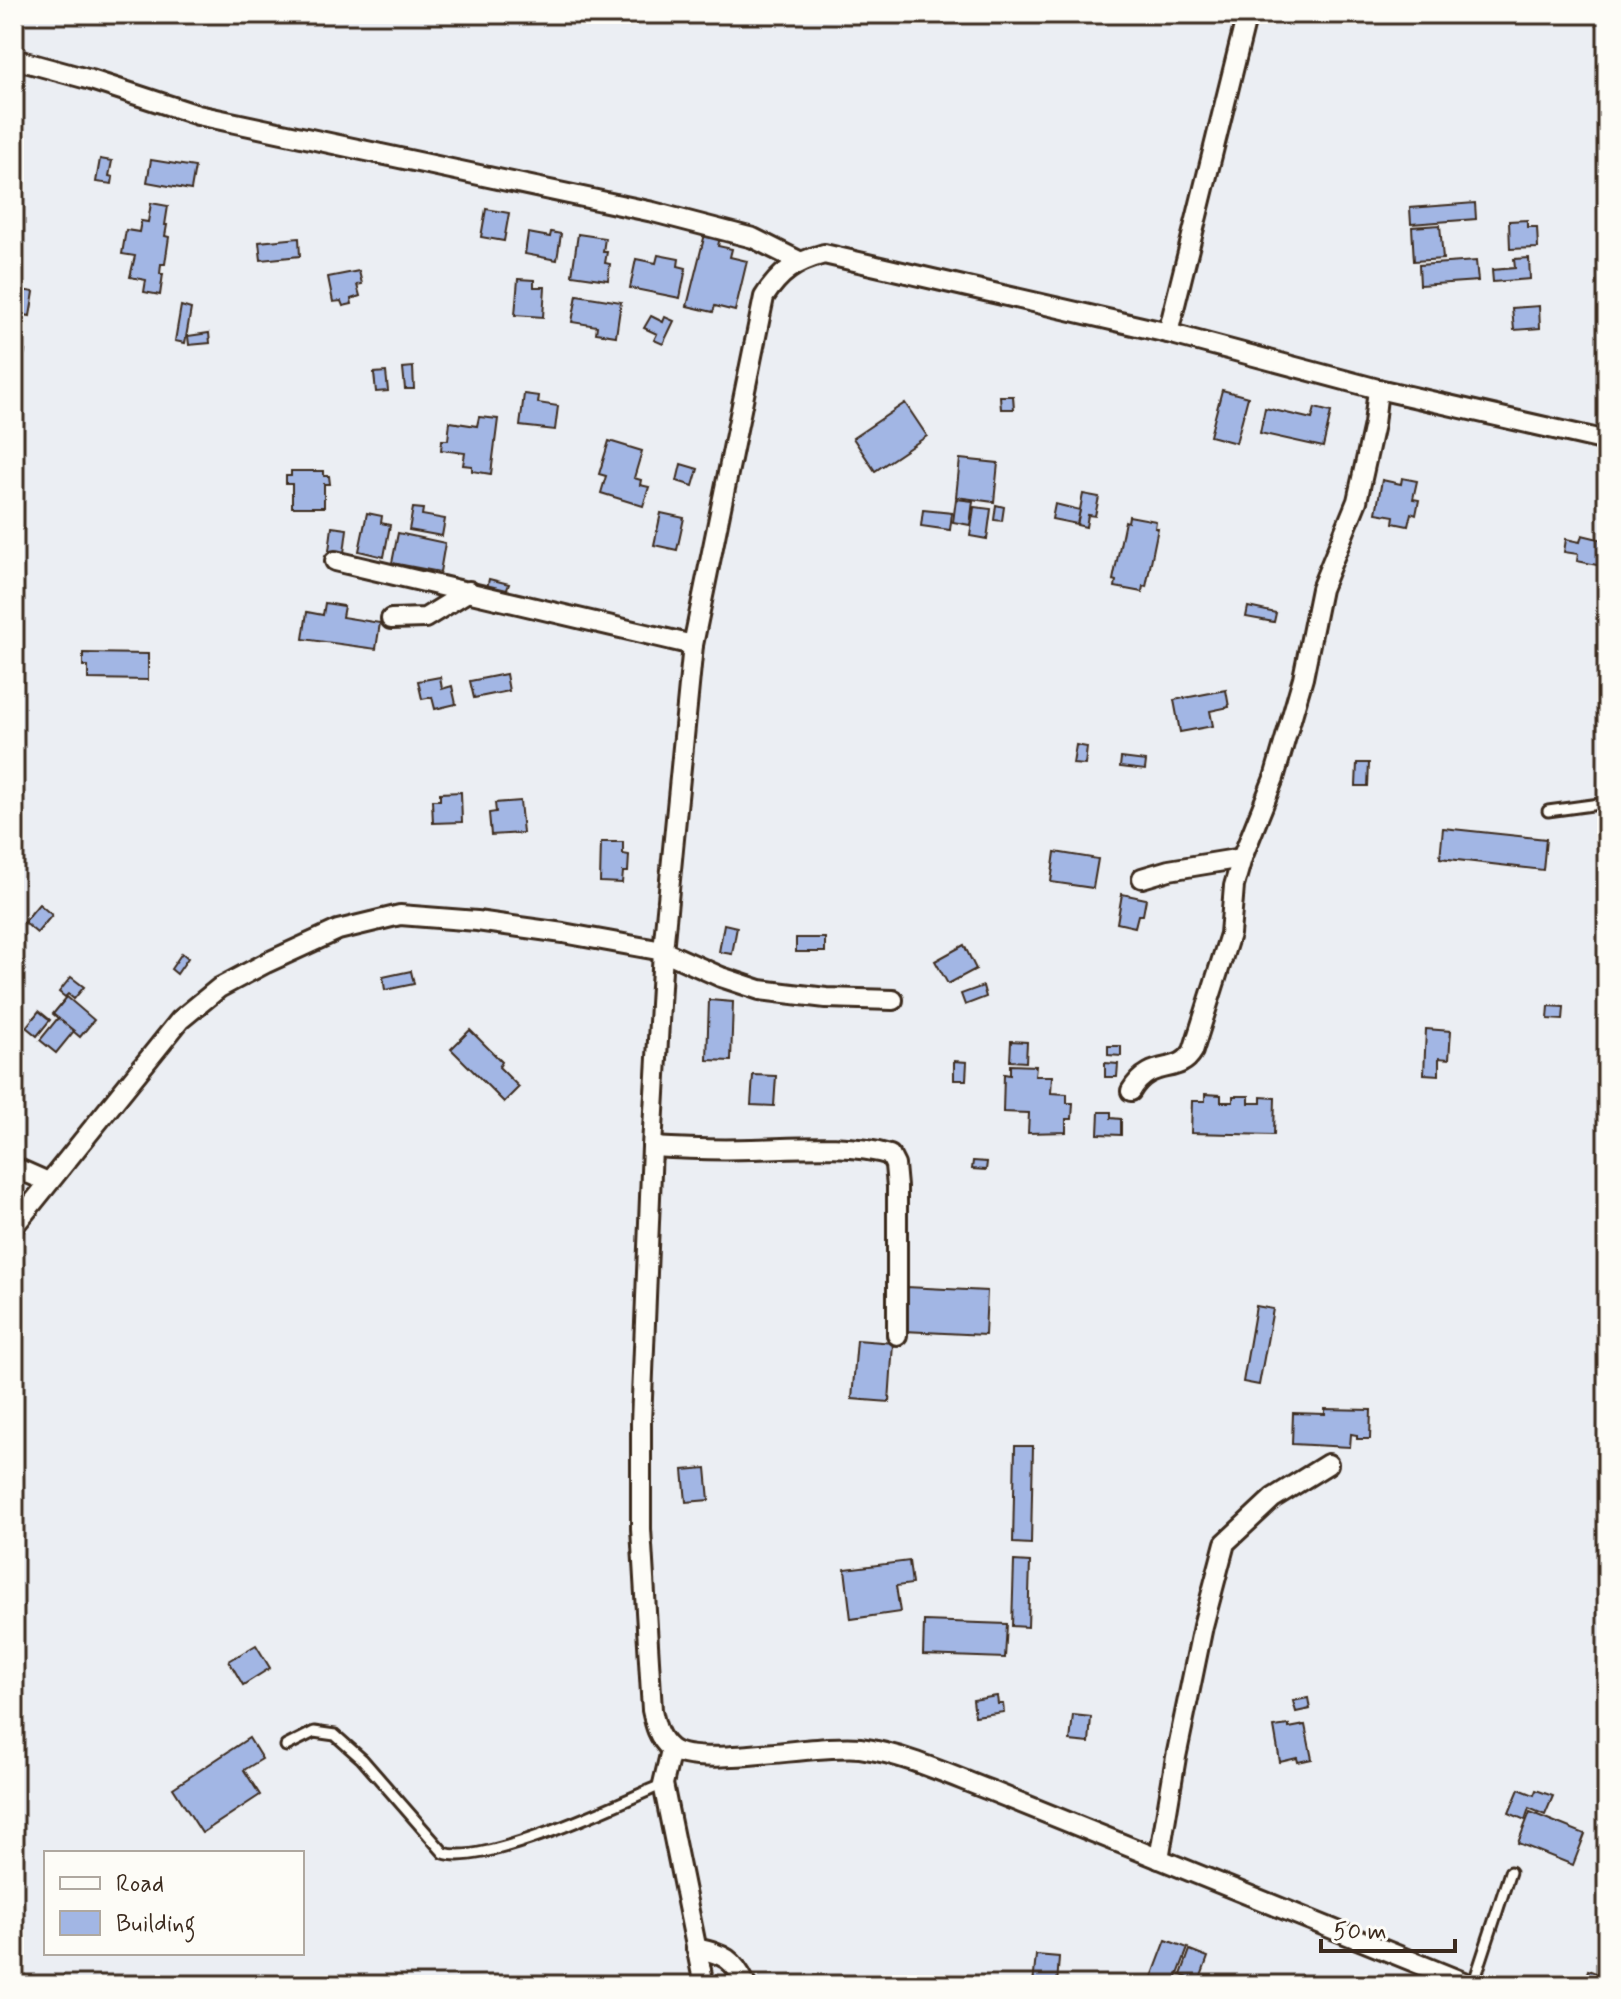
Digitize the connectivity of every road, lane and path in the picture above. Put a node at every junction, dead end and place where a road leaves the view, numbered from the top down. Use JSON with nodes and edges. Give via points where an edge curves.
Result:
{"nodes":[{"id":1,"x":1247,"y":14,"type":"edge"},
{"id":2,"x":14,"y":59,"type":"edge"},
{"id":3,"x":799,"y":261,"type":"junction"},
{"id":4,"x":1168,"y":333,"type":"junction"},
{"id":5,"x":1378,"y":389,"type":"junction"},
{"id":6,"x":1607,"y":441,"type":"edge"},
{"id":7,"x":335,"y":561,"type":"dead end"},
{"id":8,"x":469,"y":591,"type":"junction"},
{"id":9,"x":391,"y":619,"type":"dead end"},
{"id":10,"x":693,"y":645,"type":"junction"},
{"id":11,"x":1607,"y":803,"type":"edge"},
{"id":12,"x":1548,"y":811,"type":"dead end"},
{"id":13,"x":1242,"y":858,"type":"junction"},
{"id":14,"x":1142,"y":878,"type":"dead end"},
{"id":15,"x":663,"y":951,"type":"junction"},
{"id":16,"x":893,"y":1000,"type":"dead end"},
{"id":17,"x":1131,"y":1091,"type":"dead end"},
{"id":18,"x":652,"y":1147,"type":"junction"},
{"id":19,"x":14,"y":1167,"type":"edge"},
{"id":20,"x":48,"y":1182,"type":"junction"},
{"id":21,"x":14,"y":1226,"type":"edge"},
{"id":22,"x":897,"y":1335,"type":"dead end"},
{"id":23,"x":1328,"y":1464,"type":"dead end"},
{"id":24,"x":286,"y":1746,"type":"dead end"},
{"id":25,"x":671,"y":1750,"type":"junction"},
{"id":26,"x":663,"y":1784,"type":"junction"},
{"id":27,"x":1159,"y":1859,"type":"junction"},
{"id":28,"x":1510,"y":1872,"type":"dead end"},
{"id":29,"x":696,"y":1948,"type":"junction"},
{"id":30,"x":704,"y":1985,"type":"edge"},
{"id":31,"x":746,"y":1985,"type":"edge"},
{"id":32,"x":1472,"y":1985,"type":"edge"}],
"edges":[{"from":1,"to":4,"type":"street"},
{"from":2,"to":3,"type":"street","via":[[198,115],[753,238]]},
{"from":3,"to":4,"type":"street","via":[[824,254],[856,260]]},
{"from":3,"to":10,"type":"street","via":[[783,271],[764,297]]},
{"from":4,"to":5,"type":"street"},
{"from":5,"to":6,"type":"street"},
{"from":5,"to":13,"type":"street","via":[[1357,501],[1321,589],[1303,678],[1274,778]]},
{"from":7,"to":8,"type":"street"},
{"from":8,"to":9,"type":"street","via":[[425,618]]},
{"from":8,"to":10,"type":"street"},
{"from":10,"to":15,"type":"street"},
{"from":11,"to":12,"type":"lane"},
{"from":13,"to":14,"type":"street"},
{"from":13,"to":17,"type":"street","via":[[1230,934],[1193,1051],[1179,1064],[1150,1070]]},
{"from":15,"to":16,"type":"street","via":[[760,990]]},
{"from":15,"to":18,"type":"street"},
{"from":15,"to":20,"type":"street","via":[[477,921],[400,915],[338,930],[240,975],[196,1005]]},
{"from":18,"to":22,"type":"street","via":[[801,1148],[890,1155],[897,1187]]},
{"from":18,"to":25,"type":"street","via":[[641,1529],[652,1710],[657,1733]]},
{"from":19,"to":20,"type":"street"},
{"from":20,"to":21,"type":"street"},
{"from":23,"to":27,"type":"street","via":[[1273,1498],[1225,1543],[1203,1626]]},
{"from":24,"to":26,"type":"lane","via":[[314,1732],[335,1735],[444,1853],[454,1857],[573,1823]]},
{"from":25,"to":26,"type":"street"},
{"from":25,"to":27,"type":"street","via":[[699,1758],[857,1748],[887,1753]]},
{"from":26,"to":29,"type":"street"},
{"from":27,"to":32,"type":"street"},
{"from":28,"to":32,"type":"lane"},
{"from":29,"to":30,"type":"street"},
{"from":29,"to":31,"type":"street","via":[[724,1956]]}]}
